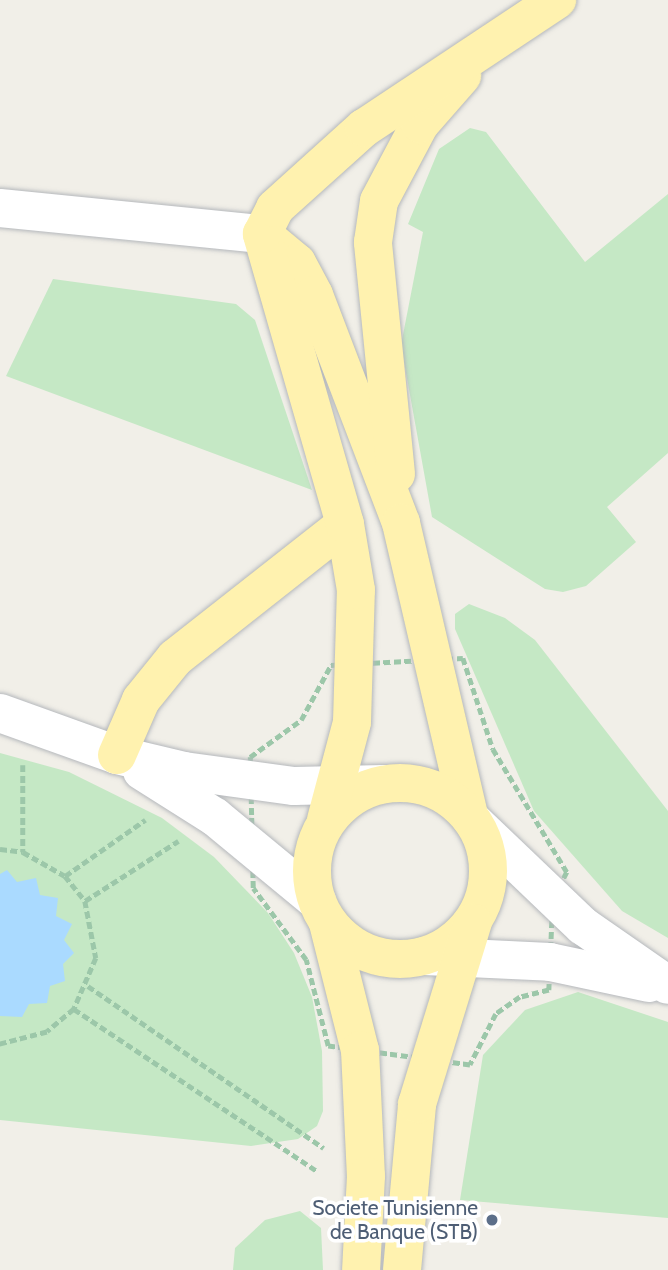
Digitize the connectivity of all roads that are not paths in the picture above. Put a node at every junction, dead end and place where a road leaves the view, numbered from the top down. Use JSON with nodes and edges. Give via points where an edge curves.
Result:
{"nodes":[{"id":1,"x":557,"y":0,"type":"edge"},
{"id":2,"x":480,"y":56,"type":"junction"},
{"id":3,"x":0,"y":208,"type":"edge"},
{"id":4,"x":262,"y":234,"type":"junction"},
{"id":5,"x":401,"y":523,"type":"junction"},
{"id":6,"x":345,"y":524,"type":"junction"},
{"id":7,"x":11,"y":718,"type":"edge"},
{"id":8,"x":117,"y":755,"type":"junction"},
{"id":9,"x":332,"y":804,"type":"junction"},
{"id":10,"x":472,"y":819,"type":"junction"},
{"id":11,"x":322,"y":912,"type":"junction"},
{"id":12,"x":453,"y":944,"type":"junction"},
{"id":13,"x":668,"y":987,"type":"edge"},
{"id":14,"x":361,"y":1270,"type":"edge"},
{"id":15,"x":402,"y":1270,"type":"edge"}],
"edges":[{"from":1,"to":2,"type":"main road"},
{"from":2,"to":4,"type":"main road","via":[[364,128],[275,208]]},
{"from":2,"to":5,"type":"main road","via":[[420,124],[379,201],[373,242]]},
{"from":3,"to":4,"type":"street"},
{"from":4,"to":5,"type":"main road","via":[[297,263],[314,295]]},
{"from":4,"to":6,"type":"main road"},
{"from":5,"to":10,"type":"main road"},
{"from":6,"to":8,"type":"main road","via":[[175,658],[141,700]]},
{"from":6,"to":9,"type":"main road","via":[[358,663]]},
{"from":7,"to":8,"type":"street"},
{"from":8,"to":9,"type":"street"},
{"from":8,"to":11,"type":"street","via":[[215,817]]},
{"from":9,"to":10,"type":"main road","via":[[384,784],[430,788]]},
{"from":9,"to":11,"type":"main road","via":[[312,859]]},
{"from":10,"to":12,"type":"main road","via":[[488,883]]},
{"from":10,"to":13,"type":"street","via":[[553,900]]},
{"from":11,"to":12,"type":"main road","via":[[372,955]]},
{"from":11,"to":14,"type":"main road","via":[[360,1050],[366,1176]]},
{"from":12,"to":13,"type":"street"},
{"from":12,"to":15,"type":"main road","via":[[417,1104]]}]}
